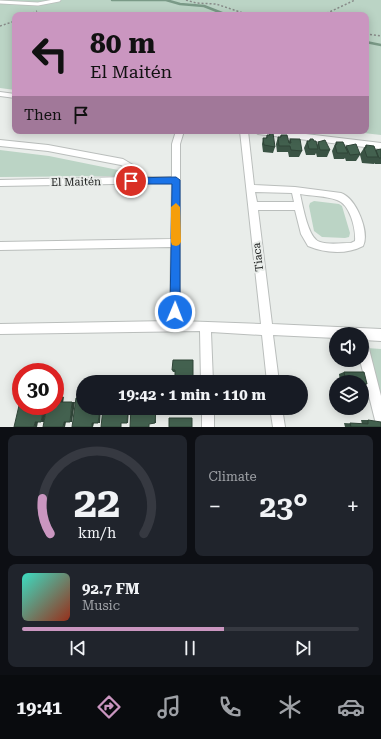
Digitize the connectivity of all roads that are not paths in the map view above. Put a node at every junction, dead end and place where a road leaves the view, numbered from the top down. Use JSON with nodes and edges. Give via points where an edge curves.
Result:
{"nodes":[{"id":1,"x":59,"y":0,"type":"edge"},
{"id":2,"x":0,"y":2,"type":"edge"},
{"id":3,"x":0,"y":94,"type":"edge"},
{"id":4,"x":12,"y":96,"type":"edge"},
{"id":5,"x":179,"y":134,"type":"edge"},
{"id":6,"x":244,"y":134,"type":"edge"},
{"id":7,"x":283,"y":134,"type":"edge"},
{"id":8,"x":0,"y":143,"type":"edge"},
{"id":9,"x":381,"y":146,"type":"edge"},
{"id":10,"x":176,"y":180,"type":"junction"},
{"id":11,"x":131,"y":181,"type":"junction"},
{"id":12,"x":0,"y":183,"type":"edge"},
{"id":13,"x":250,"y":188,"type":"junction"},
{"id":14,"x":295,"y":190,"type":"junction"},
{"id":15,"x":252,"y":206,"type":"junction"},
{"id":16,"x":299,"y":206,"type":"junction"},
{"id":17,"x":176,"y":243,"type":"junction"},
{"id":18,"x":0,"y":246,"type":"edge"},
{"id":19,"x":175,"y":326,"type":"junction"},
{"id":20,"x":205,"y":326,"type":"junction"},
{"id":21,"x":267,"y":328,"type":"junction"},
{"id":22,"x":0,"y":330,"type":"edge"},
{"id":23,"x":329,"y":332,"type":"edge"},
{"id":24,"x":369,"y":334,"type":"edge"},
{"id":25,"x":381,"y":335,"type":"edge"},
{"id":26,"x":368,"y":367,"type":"edge"},
{"id":27,"x":207,"y":375,"type":"edge"},
{"id":28,"x":272,"y":375,"type":"edge"},
{"id":29,"x":208,"y":415,"type":"edge"},
{"id":30,"x":277,"y":415,"type":"edge"},
{"id":31,"x":381,"y":420,"type":"edge"},
{"id":32,"x":208,"y":427,"type":"edge"},
{"id":33,"x":279,"y":427,"type":"edge"}],
"edges":[{"from":1,"to":2,"type":"lane","via":[[20,4]]},
{"from":3,"to":4,"type":"street"},
{"from":5,"to":10,"type":"street"},
{"from":6,"to":13,"type":"street","name":"Tiaca"},
{"from":7,"to":9,"type":"street"},
{"from":8,"to":11,"type":"street","via":[[48,148],[126,163],[130,167]]},
{"from":10,"to":11,"type":"street","name":"El Maitén"},
{"from":10,"to":17,"type":"street"},
{"from":11,"to":12,"type":"street","name":"El Maitén"},
{"from":13,"to":14,"type":"street"},
{"from":13,"to":15,"type":"street","name":"Tiaca"},
{"from":14,"to":16,"type":"street"},
{"from":14,"to":16,"type":"street","via":[[341,197],[347,201],[352,208],[361,236],[360,243],[352,246],[320,247],[311,243]]},
{"from":15,"to":16,"type":"street"},
{"from":15,"to":21,"type":"street","name":"Tiaca"},
{"from":17,"to":18,"type":"street"},
{"from":17,"to":19,"type":"street"},
{"from":19,"to":20,"type":"street"},
{"from":19,"to":22,"type":"street"},
{"from":20,"to":21,"type":"street"},
{"from":20,"to":27,"type":"street"},
{"from":21,"to":23,"type":"street"},
{"from":21,"to":28,"type":"street","name":"Tiaca"},
{"from":24,"to":25,"type":"street"},
{"from":26,"to":31,"type":"street"},
{"from":29,"to":32,"type":"street"},
{"from":30,"to":33,"type":"street"}]}
